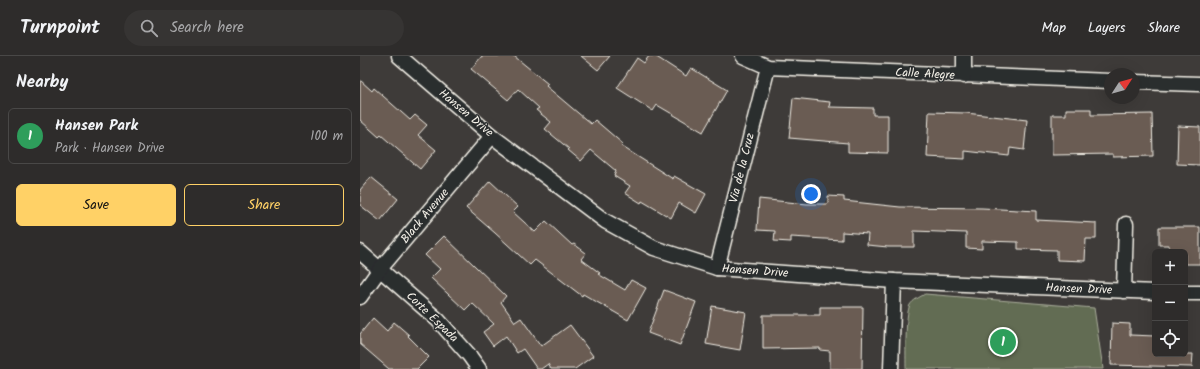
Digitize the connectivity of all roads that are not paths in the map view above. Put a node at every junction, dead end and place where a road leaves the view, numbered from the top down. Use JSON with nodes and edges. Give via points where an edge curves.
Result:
{"nodes":[{"id":1,"x":398,"y":56,"type":"edge"},
{"id":2,"x":743,"y":56,"type":"edge"},
{"id":3,"x":964,"y":56,"type":"edge"},
{"id":4,"x":768,"y":67,"type":"junction"},
{"id":5,"x":964,"y":76,"type":"junction"},
{"id":6,"x":1104,"y":81,"type":"edge"},
{"id":7,"x":1140,"y":82,"type":"edge"},
{"id":8,"x":1200,"y":84,"type":"edge"},
{"id":9,"x":492,"y":136,"type":"junction"},
{"id":10,"x":1126,"y":224,"type":"dead end"},
{"id":11,"x":360,"y":252,"type":"edge"},
{"id":12,"x":717,"y":268,"type":"junction"},
{"id":13,"x":380,"y":269,"type":"junction"},
{"id":14,"x":894,"y":281,"type":"junction"},
{"id":15,"x":1124,"y":291,"type":"junction"},
{"id":16,"x":1152,"y":292,"type":"edge"},
{"id":17,"x":1188,"y":293,"type":"edge"},
{"id":18,"x":1200,"y":294,"type":"edge"},
{"id":19,"x":360,"y":297,"type":"edge"},
{"id":20,"x":479,"y":369,"type":"edge"},
{"id":21,"x":891,"y":369,"type":"edge"}],
"edges":[{"from":1,"to":9,"type":"street","name":"Hansen Drive"},
{"from":2,"to":4,"type":"street","name":"Calle Alegre"},
{"from":3,"to":5,"type":"street"},
{"from":4,"to":5,"type":"street","name":"Calle Alegre"},
{"from":4,"to":12,"type":"street","name":"Via de la Cruz"},
{"from":5,"to":6,"type":"street","name":"Calle Alegre"},
{"from":7,"to":8,"type":"street"},
{"from":9,"to":12,"type":"street","name":"Hansen Drive","via":[[605,220],[654,248]]},
{"from":9,"to":13,"type":"street","name":"Black Avenue"},
{"from":10,"to":15,"type":"street"},
{"from":11,"to":13,"type":"street","name":"Corte Espada"},
{"from":12,"to":14,"type":"street","name":"Hansen Drive"},
{"from":13,"to":19,"type":"street","name":"Black Avenue"},
{"from":13,"to":20,"type":"street","name":"Corte Espada","via":[[438,320]]},
{"from":14,"to":15,"type":"street","name":"Hansen Drive"},
{"from":14,"to":21,"type":"street"},
{"from":15,"to":16,"type":"street","name":"Hansen Drive"},
{"from":17,"to":18,"type":"street"}]}
